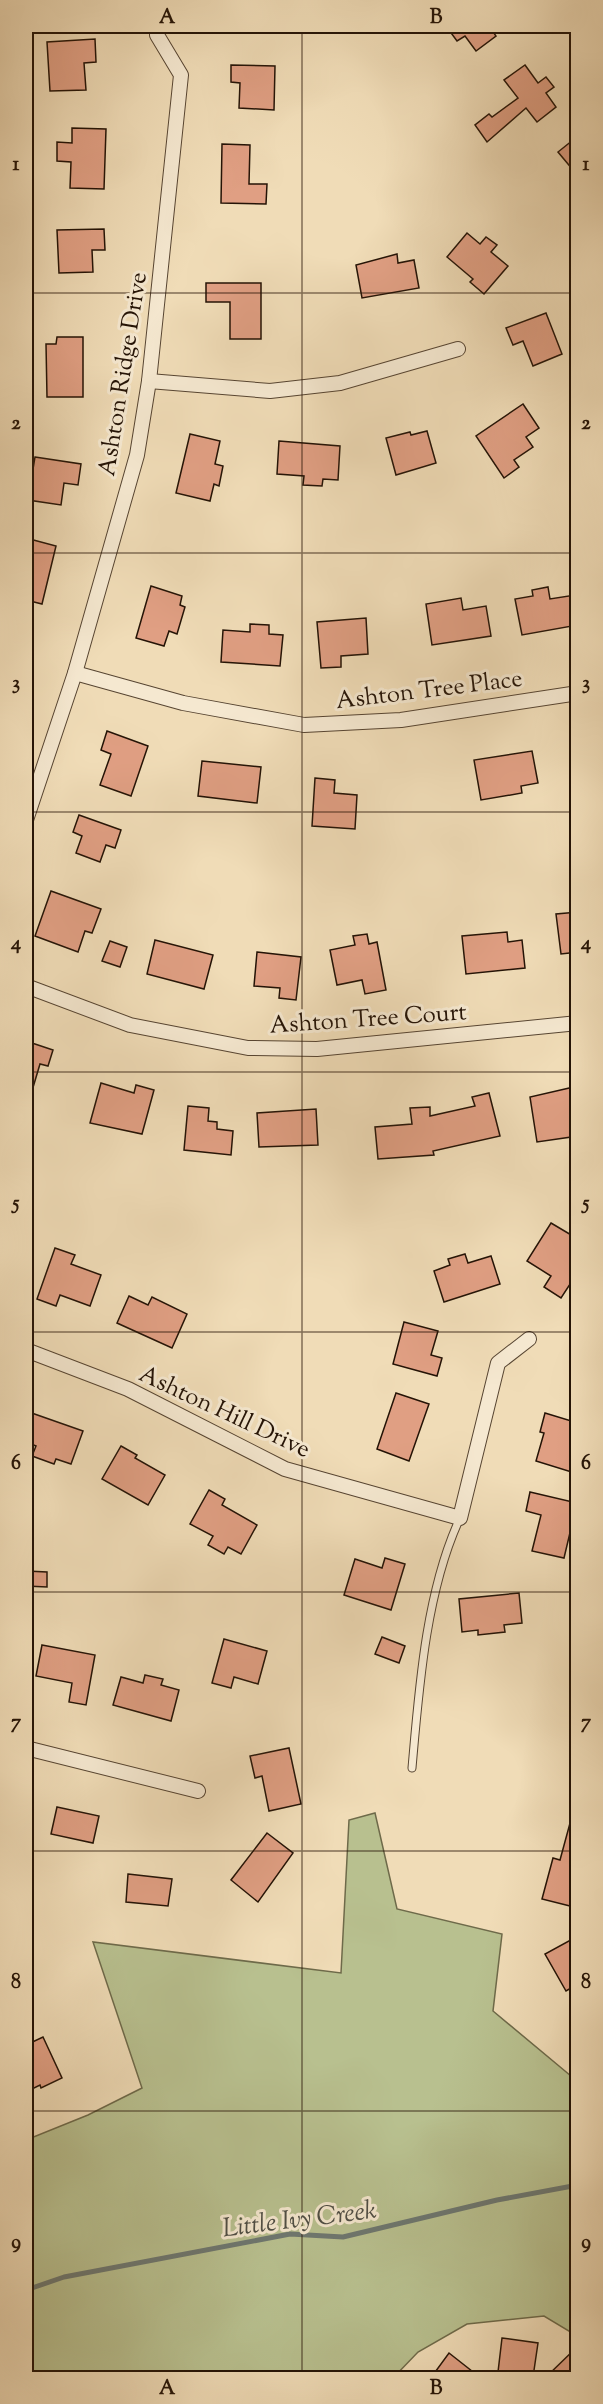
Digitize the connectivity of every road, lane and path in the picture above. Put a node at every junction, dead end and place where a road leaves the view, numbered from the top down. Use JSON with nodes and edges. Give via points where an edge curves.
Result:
{"nodes":[{"id":1,"x":157,"y":35,"type":"dead end"},
{"id":2,"x":458,"y":349,"type":"dead end"},
{"id":3,"x":149,"y":381,"type":"junction"},
{"id":4,"x":75,"y":673,"type":"junction"},
{"id":5,"x":578,"y":693,"type":"edge"},
{"id":6,"x":26,"y":820,"type":"edge"},
{"id":7,"x":26,"y":986,"type":"edge"},
{"id":8,"x":578,"y":1023,"type":"edge"},
{"id":9,"x":529,"y":1339,"type":"dead end"},
{"id":10,"x":26,"y":1350,"type":"edge"},
{"id":11,"x":460,"y":1518,"type":"junction"},
{"id":12,"x":26,"y":1748,"type":"edge"},
{"id":13,"x":412,"y":1768,"type":"dead end"},
{"id":14,"x":198,"y":1791,"type":"dead end"}],
"edges":[{"from":1,"to":3,"type":"street","name":"Ashton Ridge Drive","via":[[182,75]]},
{"from":2,"to":3,"type":"street","via":[[340,383],[282,389]]},
{"from":3,"to":4,"type":"street","name":"Ashton Ridge Drive","via":[[137,455]]},
{"from":4,"to":5,"type":"street","name":"Ashton Tree Place","via":[[183,703],[304,724],[401,720]]},
{"from":4,"to":6,"type":"street","name":"Ashton Ridge Drive"},
{"from":7,"to":8,"type":"street","name":"Ashton Tree Court","via":[[130,1025],[248,1048],[317,1049]]},
{"from":9,"to":11,"type":"street","via":[[498,1363]]},
{"from":10,"to":11,"type":"street","name":"Ashton Hill Drive","via":[[128,1389],[285,1469]]},
{"from":11,"to":13,"type":"lane","via":[[448,1543],[422,1662]]},
{"from":12,"to":14,"type":"street"}]}
